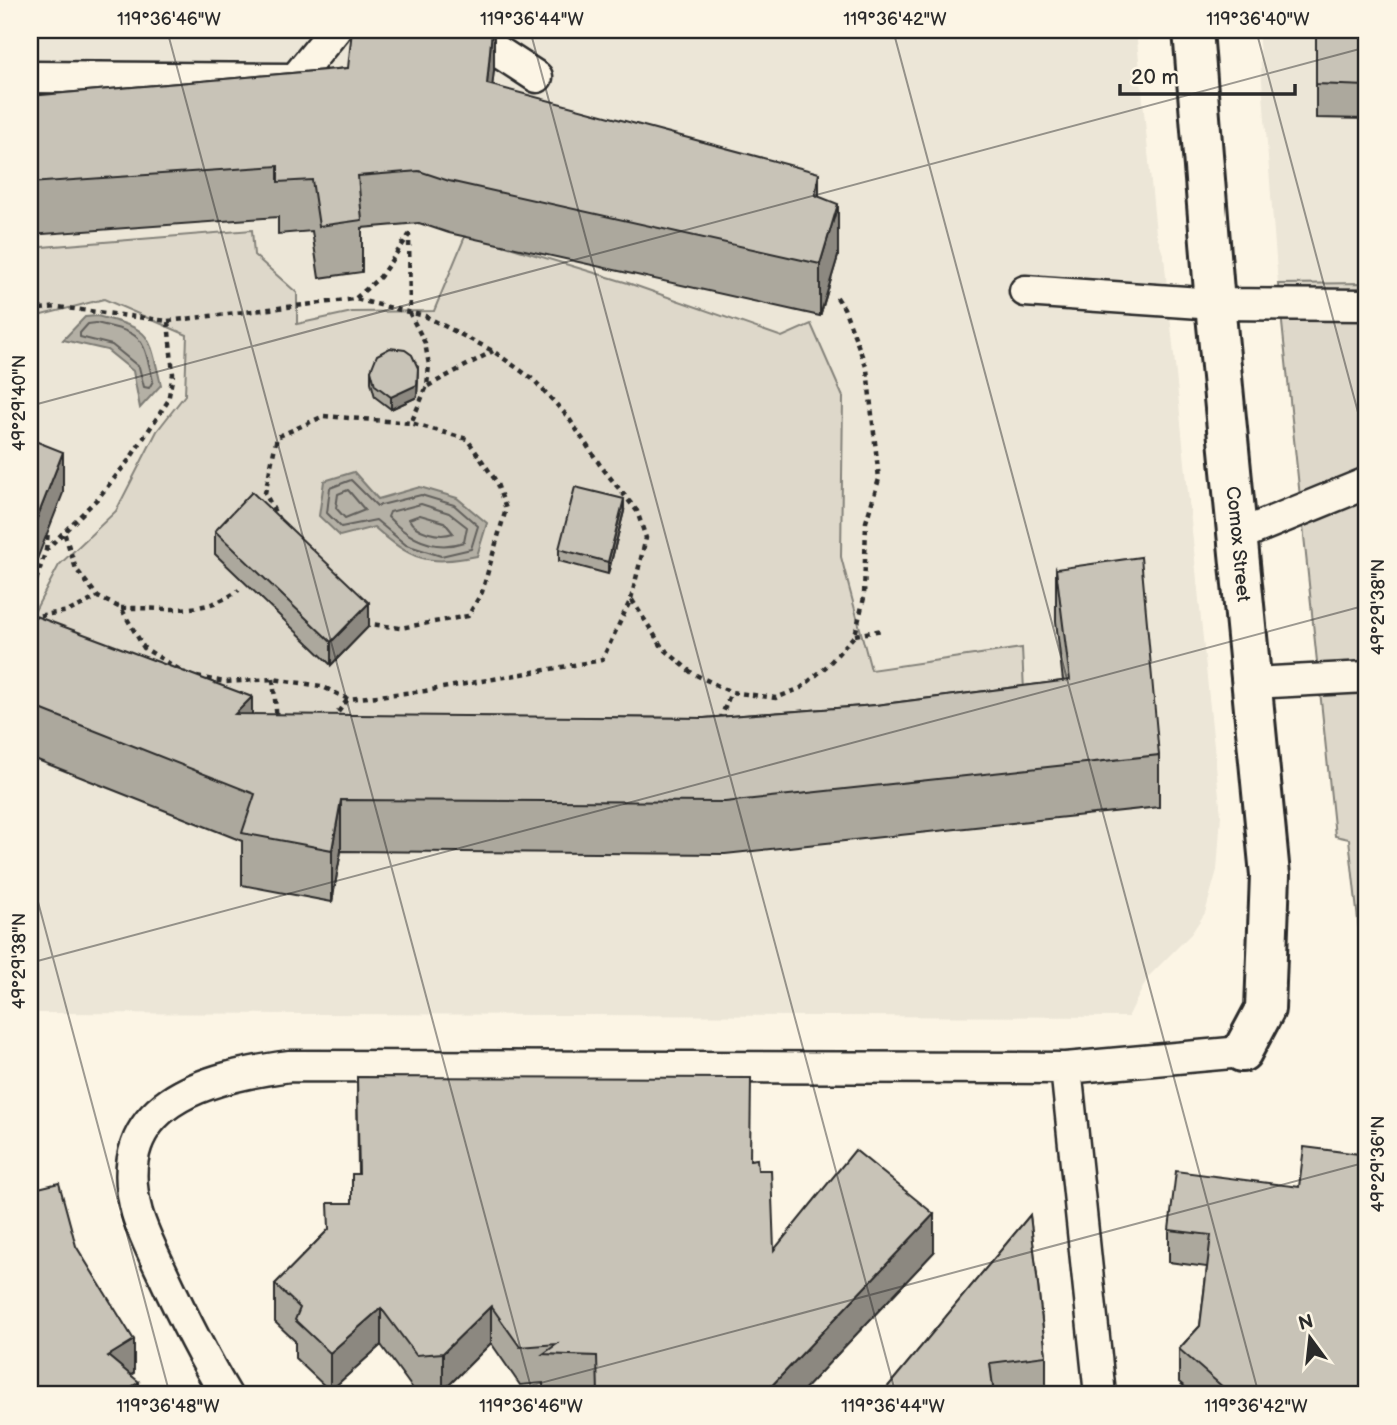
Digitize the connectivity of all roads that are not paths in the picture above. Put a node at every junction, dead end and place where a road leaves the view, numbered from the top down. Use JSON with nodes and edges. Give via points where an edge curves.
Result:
{"nodes":[{"id":1,"x":336,"y":30,"type":"edge"},
{"id":2,"x":1193,"y":30,"type":"edge"},
{"id":3,"x":364,"y":31,"type":"edge"},
{"id":4,"x":431,"y":33,"type":"edge"},
{"id":5,"x":30,"y":77,"type":"edge"},
{"id":6,"x":537,"y":77,"type":"dead end"},
{"id":7,"x":1025,"y":291,"type":"dead end"},
{"id":8,"x":1214,"y":304,"type":"junction"},
{"id":9,"x":1367,"y":305,"type":"edge"},
{"id":10,"x":1367,"y":482,"type":"edge"},
{"id":11,"x":1237,"y":536,"type":"junction"},
{"id":12,"x":1367,"y":677,"type":"edge"},
{"id":13,"x":1251,"y":683,"type":"junction"},
{"id":14,"x":1242,"y":1052,"type":"joint"},
{"id":15,"x":1066,"y":1068,"type":"junction"},
{"id":16,"x":226,"y":1395,"type":"edge"},
{"id":17,"x":1100,"y":1395,"type":"edge"}],
"edges":[{"from":1,"to":3,"type":"lane"},
{"from":1,"to":5,"type":"lane","via":[[295,79]]},
{"from":2,"to":8,"type":"street","name":"Comox Street"},
{"from":4,"to":6,"type":"lane","via":[[471,34]]},
{"from":7,"to":8,"type":"lane"},
{"from":8,"to":9,"type":"lane"},
{"from":8,"to":11,"type":"street","name":"Comox Street"},
{"from":10,"to":11,"type":"lane"},
{"from":11,"to":13,"type":"street","name":"Comox Street"},
{"from":12,"to":13,"type":"lane"},
{"from":13,"to":14,"type":"street","name":"Comox Street","via":[[1270,875],[1265,1009]]},
{"from":14,"to":15,"type":"lane"},
{"from":15,"to":16,"type":"lane","via":[[290,1066],[239,1072],[202,1083],[175,1097],[145,1126],[133,1159],[132,1183],[147,1239],[189,1332]]},
{"from":15,"to":17,"type":"lane"}]}
